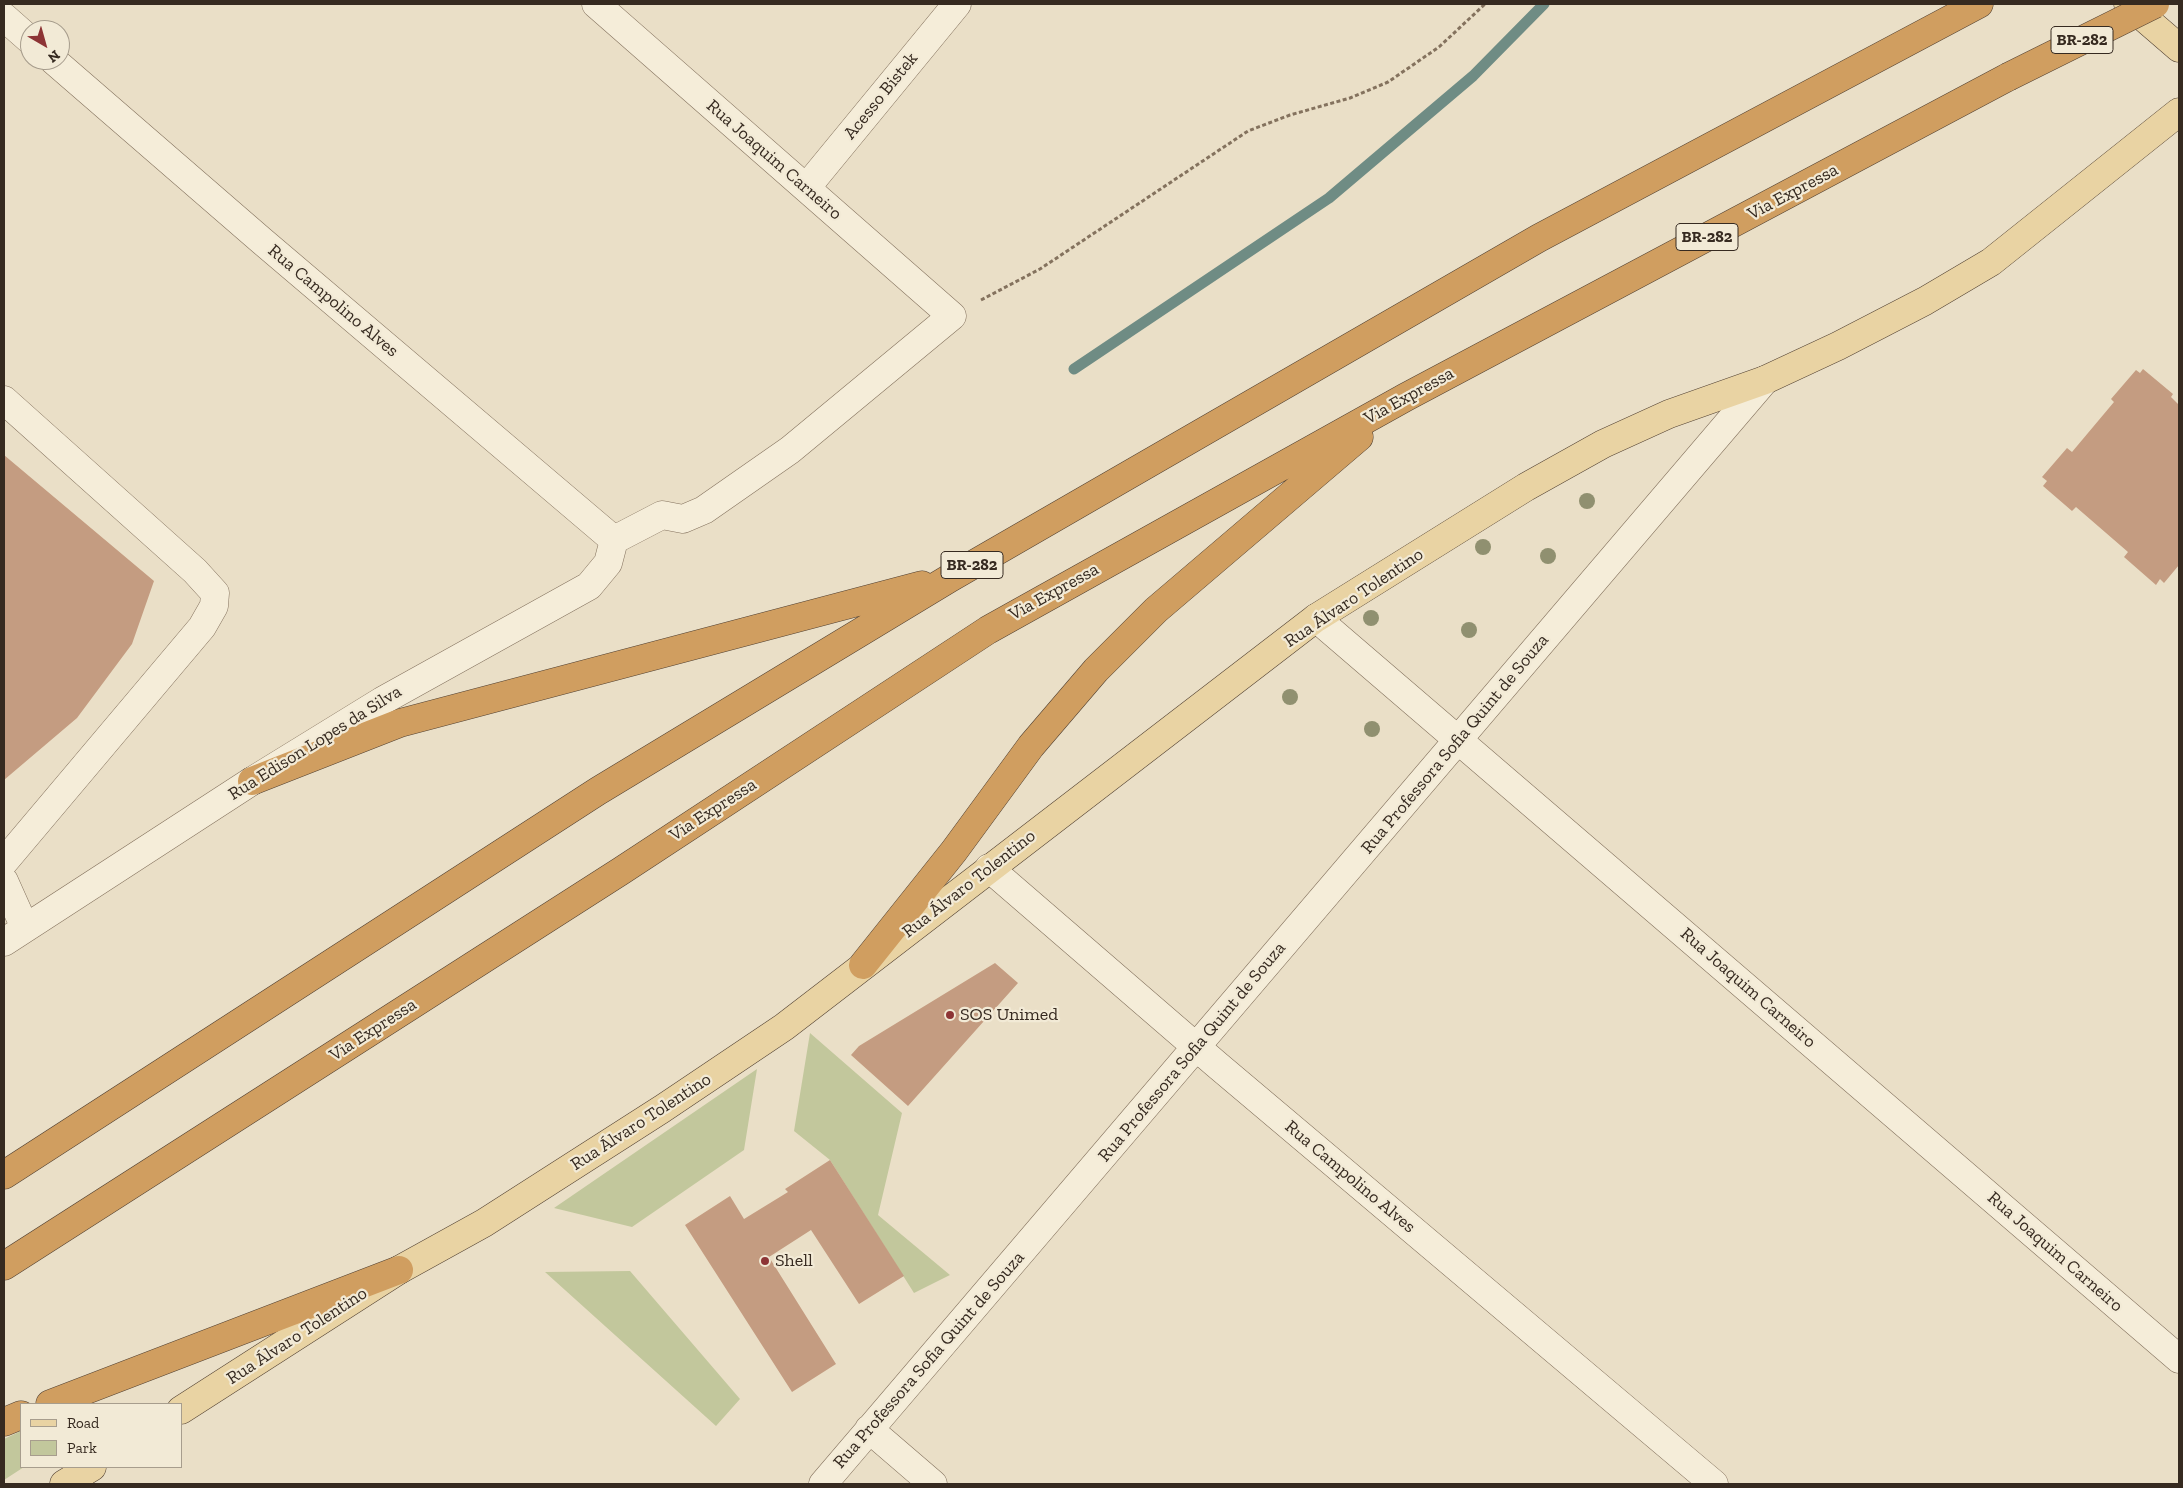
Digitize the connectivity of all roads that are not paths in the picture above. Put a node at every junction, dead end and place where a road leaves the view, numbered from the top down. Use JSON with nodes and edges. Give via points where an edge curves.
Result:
{"nodes":[{"id":1,"x":596,"y":4,"type":"edge"},
{"id":2,"x":957,"y":4,"type":"edge"},
{"id":3,"x":2128,"y":4,"type":"edge"},
{"id":4,"x":2155,"y":4,"type":"edge"},
{"id":5,"x":1974,"y":6,"type":"edge"},
{"id":6,"x":4,"y":17,"type":"edge"},
{"id":7,"x":20,"y":31,"type":"edge"},
{"id":8,"x":2179,"y":48,"type":"edge"},
{"id":9,"x":65,"y":70,"type":"edge"},
{"id":10,"x":2179,"y":112,"type":"edge"},
{"id":11,"x":806,"y":188,"type":"junction"},
{"id":12,"x":1765,"y":380,"type":"junction"},
{"id":13,"x":1406,"y":397,"type":"junction"},
{"id":14,"x":4,"y":400,"type":"edge"},
{"id":15,"x":614,"y":540,"type":"junction"},
{"id":16,"x":950,"y":578,"type":"junction"},
{"id":17,"x":1316,"y":618,"type":"junction"},
{"id":18,"x":1458,"y":740,"type":"junction"},
{"id":19,"x":252,"y":781,"type":"junction"},
{"id":20,"x":4,"y":862,"type":"edge"},
{"id":21,"x":989,"y":868,"type":"junction"},
{"id":22,"x":4,"y":881,"type":"edge"},
{"id":23,"x":15,"y":935,"type":"edge"},
{"id":24,"x":863,"y":965,"type":"junction"},
{"id":25,"x":1196,"y":1047,"type":"junction"},
{"id":26,"x":4,"y":1175,"type":"edge"},
{"id":27,"x":4,"y":1266,"type":"edge"},
{"id":28,"x":400,"y":1270,"type":"junction"},
{"id":29,"x":2179,"y":1359,"type":"edge"},
{"id":30,"x":53,"y":1403,"type":"edge"},
{"id":31,"x":182,"y":1409,"type":"edge"},
{"id":32,"x":20,"y":1415,"type":"edge"},
{"id":33,"x":4,"y":1422,"type":"edge"},
{"id":34,"x":869,"y":1429,"type":"junction"},
{"id":35,"x":90,"y":1468,"type":"edge"},
{"id":36,"x":64,"y":1484,"type":"edge"},
{"id":37,"x":822,"y":1484,"type":"edge"},
{"id":38,"x":933,"y":1484,"type":"edge"},
{"id":39,"x":1714,"y":1484,"type":"edge"}],
"edges":[{"from":1,"to":11,"type":"street","name":"Rua Joaquim Carneiro"},
{"from":2,"to":11,"type":"street","name":"Acesso Bistek"},
{"from":3,"to":8,"type":"main road"},
{"from":4,"to":13,"type":"highway","name":"Via Expressa","number":"BR-282","bridge":true,"via":[[2008,77]]},
{"from":5,"to":16,"type":"highway","number":"BR-282","via":[[1539,238]]},
{"from":6,"to":7,"type":"street"},
{"from":9,"to":15,"type":"street","name":"Rua Campolino Alves"},
{"from":10,"to":12,"type":"main road","name":"Rua Professora Sofia Quint de Souza","via":[[1991,262],[1907,310]]},
{"from":11,"to":15,"type":"street","name":"Rua Joaquim Carneiro","via":[[952,316],[790,450],[704,510],[684,519],[662,515]]},
{"from":12,"to":17,"type":"main road","name":"Rua Álvaro Tolentino","via":[[1669,414],[1603,444],[1526,487]]},
{"from":12,"to":18,"type":"street","name":"Rua Professora Sofia Quint de Souza"},
{"from":13,"to":24,"type":"highway","via":[[1156,610],[1096,670],[1032,746]]},
{"from":13,"to":27,"type":"highway","name":"Via Expressa","number":"BR-282","via":[[988,630],[629,866]]},
{"from":14,"to":20,"type":"street","via":[[195,571],[215,593],[214,606],[202,627]]},
{"from":15,"to":19,"type":"street","name":"Rua Edison Lopes da Silva","via":[[608,563],[589,586],[382,701]]},
{"from":16,"to":19,"type":"highway","via":[[400,723]]},
{"from":16,"to":26,"type":"highway","number":"BR-282","via":[[598,791]]},
{"from":17,"to":18,"type":"street","name":"Rua Joaquim Carneiro"},
{"from":17,"to":21,"type":"main road","name":"Rua Álvaro Tolentino"},
{"from":18,"to":25,"type":"street","name":"Rua Professora Sofia Quint de Souza"},
{"from":18,"to":29,"type":"street","name":"Rua Joaquim Carneiro"},
{"from":19,"to":23,"type":"street","name":"Rua Edison Lopes da Silva"},
{"from":21,"to":24,"type":"main road","name":"Rua Álvaro Tolentino"},
{"from":21,"to":25,"type":"street","name":"Rua Campolino Alves"},
{"from":22,"to":23,"type":"street"},
{"from":24,"to":28,"type":"main road","name":"Rua Álvaro Tolentino","via":[[784,1027],[662,1110],[484,1223]]},
{"from":25,"to":34,"type":"street","name":"Rua Professora Sofia Quint de Souza"},
{"from":25,"to":39,"type":"street","name":"Rua Campolino Alves"},
{"from":28,"to":30,"type":"highway"},
{"from":28,"to":31,"type":"main road","name":"Rua Álvaro Tolentino"},
{"from":32,"to":33,"type":"highway"},
{"from":34,"to":37,"type":"street","name":"Rua Professora Sofia Quint de Souza"},
{"from":34,"to":38,"type":"street"},
{"from":35,"to":36,"type":"main road"}]}
